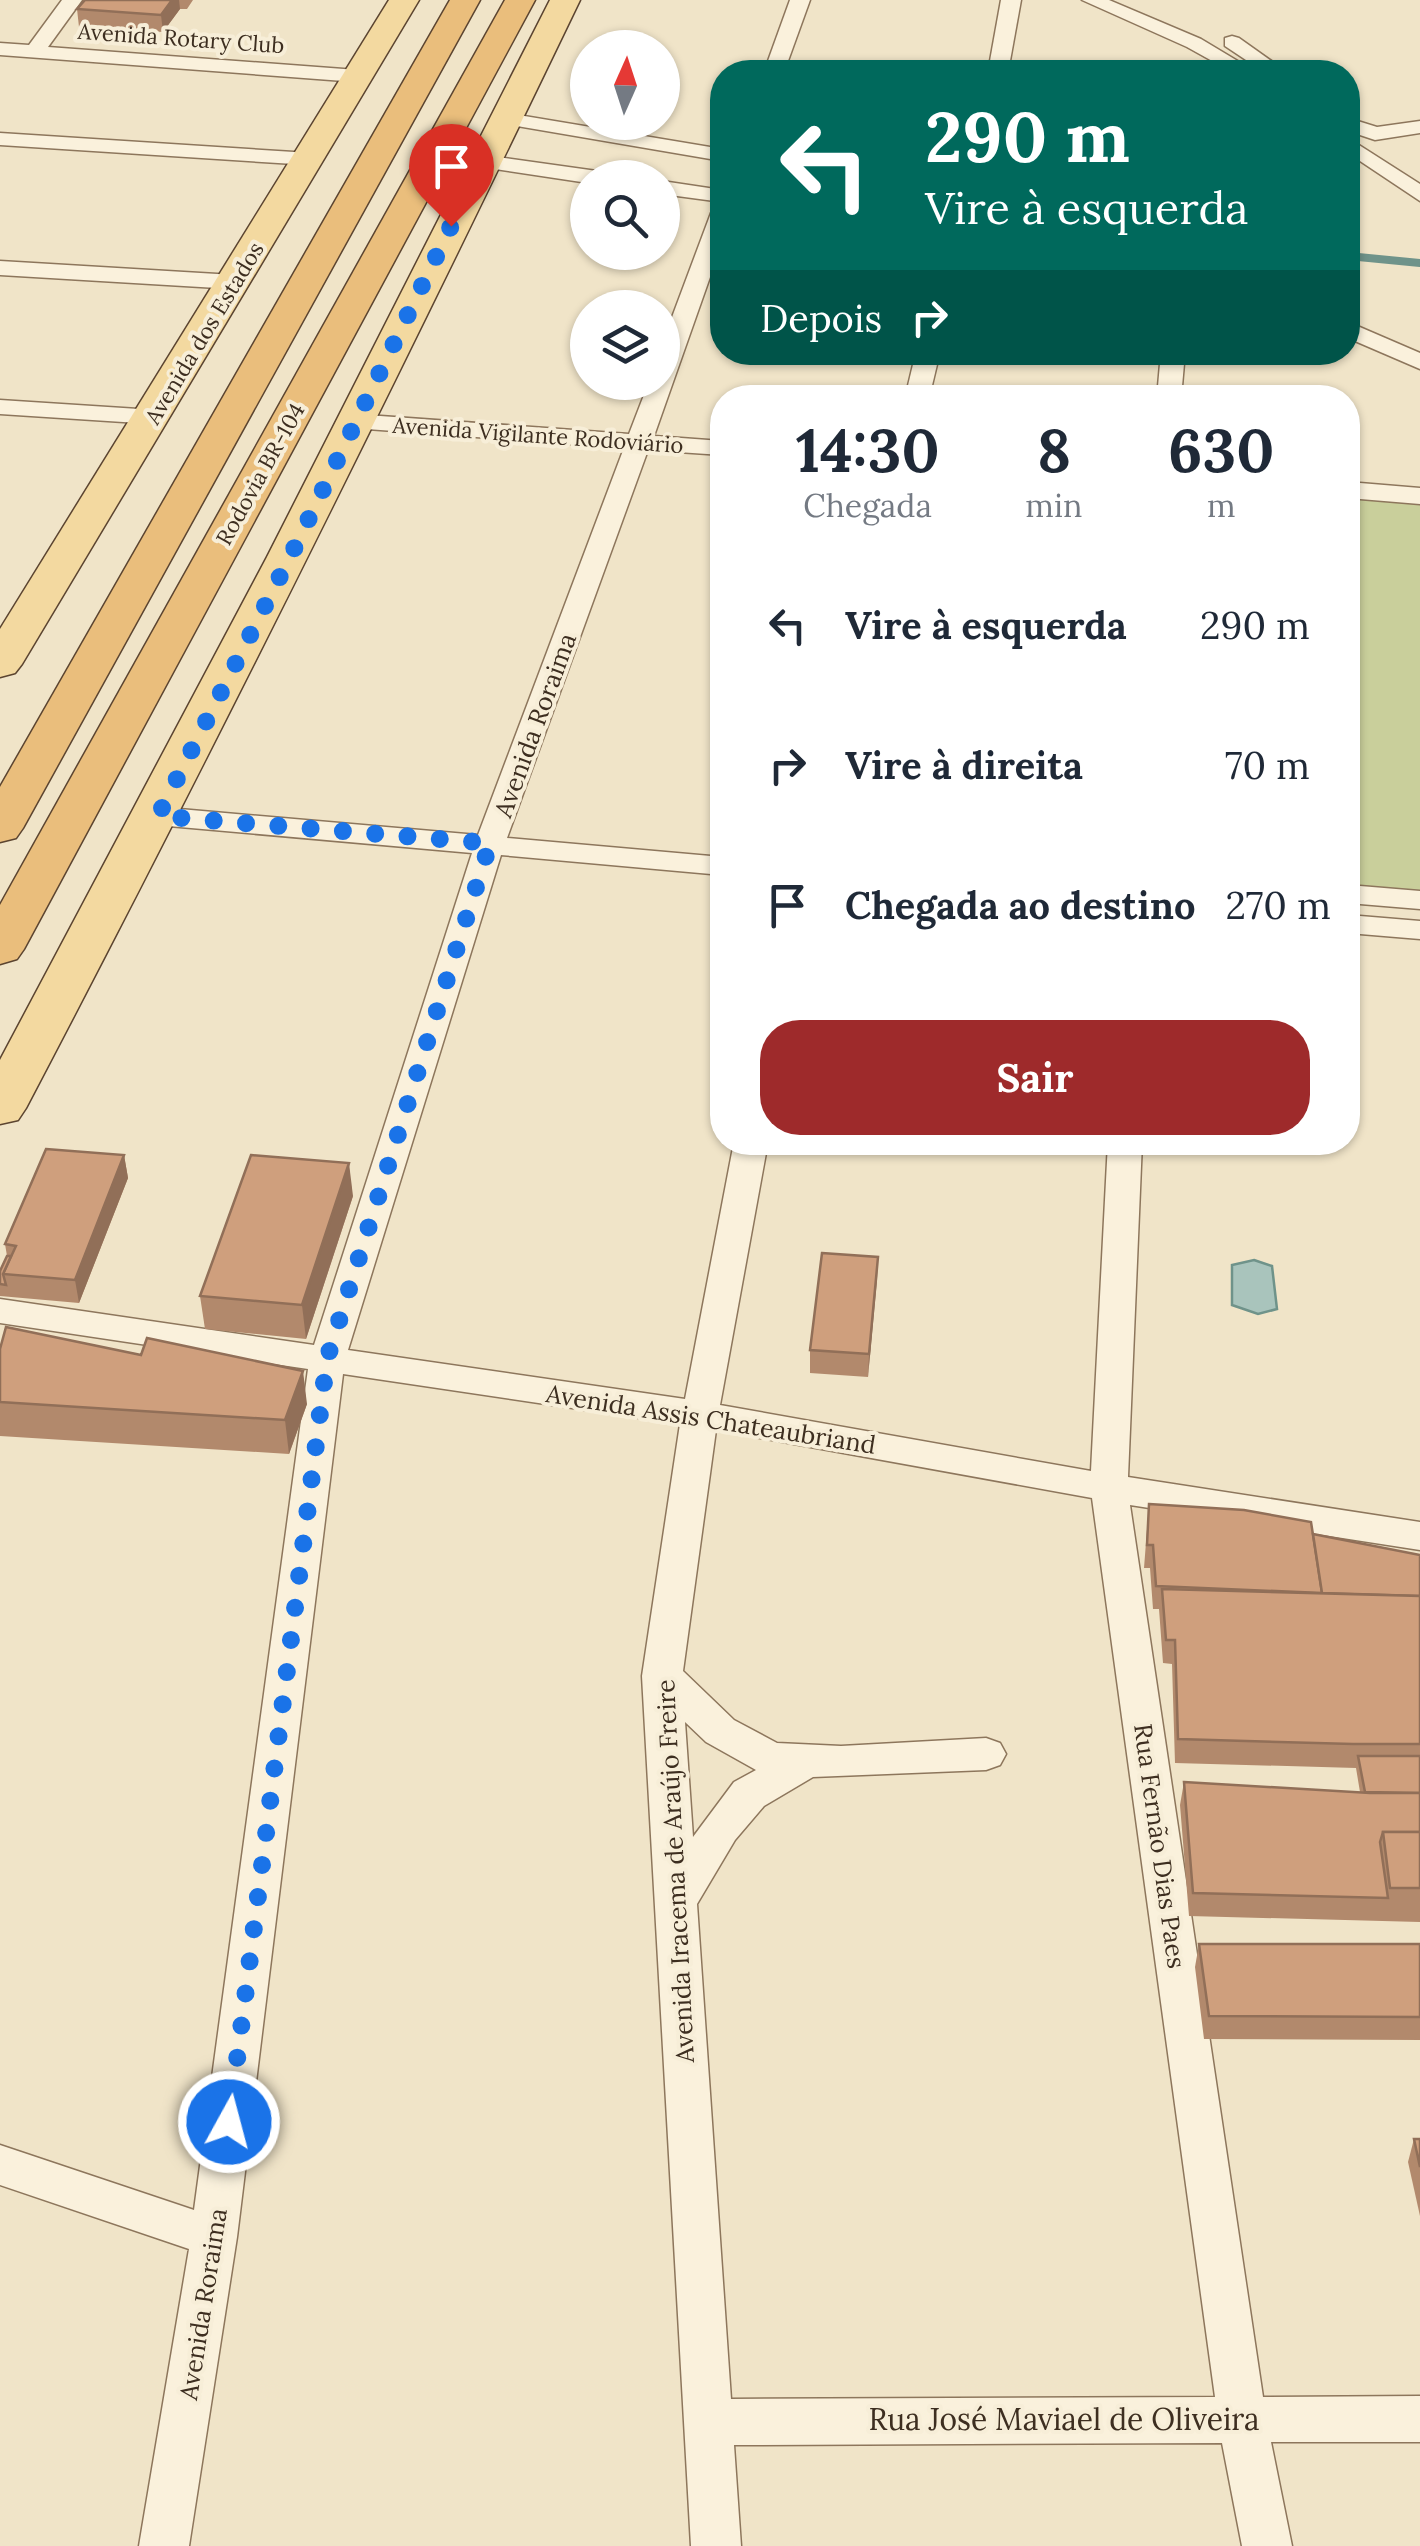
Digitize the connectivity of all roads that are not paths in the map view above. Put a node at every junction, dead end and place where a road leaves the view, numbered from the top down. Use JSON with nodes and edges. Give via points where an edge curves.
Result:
{"nodes":[{"id":1,"x":72,"y":0,"type":"edge"},
{"id":2,"x":404,"y":0,"type":"edge"},
{"id":3,"x":465,"y":0,"type":"edge"},
{"id":4,"x":520,"y":0,"type":"edge"},
{"id":5,"x":565,"y":0,"type":"edge"},
{"id":6,"x":800,"y":0,"type":"edge"},
{"id":7,"x":1011,"y":0,"type":"edge"},
{"id":8,"x":1092,"y":0,"type":"edge"},
{"id":9,"x":1194,"y":20,"type":"dead end"},
{"id":10,"x":0,"y":49,"type":"edge"},
{"id":11,"x":34,"y":52,"type":"junction"},
{"id":12,"x":778,"y":60,"type":"edge"},
{"id":13,"x":1000,"y":60,"type":"edge"},
{"id":14,"x":1224,"y":60,"type":"edge"},
{"id":15,"x":1258,"y":60,"type":"edge"},
{"id":16,"x":357,"y":76,"type":"junction"},
{"id":17,"x":506,"y":119,"type":"junction"},
{"id":18,"x":1420,"y":127,"type":"edge"},
{"id":19,"x":1360,"y":128,"type":"edge"},
{"id":20,"x":0,"y":139,"type":"edge"},
{"id":21,"x":1360,"y":152,"type":"edge"},
{"id":22,"x":710,"y":153,"type":"edge"},
{"id":23,"x":310,"y":159,"type":"junction"},
{"id":24,"x":483,"y":161,"type":"junction"},
{"id":25,"x":570,"y":174,"type":"edge"},
{"id":26,"x":680,"y":190,"type":"edge"},
{"id":27,"x":710,"y":194,"type":"edge"},
{"id":28,"x":1420,"y":194,"type":"edge"},
{"id":29,"x":710,"y":246,"type":"edge"},
{"id":30,"x":0,"y":268,"type":"edge"},
{"id":31,"x":234,"y":282,"type":"junction"},
{"id":32,"x":680,"y":330,"type":"edge"},
{"id":33,"x":1360,"y":335,"type":"edge"},
{"id":34,"x":1420,"y":362,"type":"edge"},
{"id":35,"x":655,"y":400,"type":"edge"},
{"id":36,"x":0,"y":407,"type":"edge"},
{"id":37,"x":154,"y":418,"type":"junction"},
{"id":38,"x":353,"y":422,"type":"junction"},
{"id":39,"x":639,"y":443,"type":"junction"},
{"id":40,"x":710,"y":447,"type":"edge"},
{"id":41,"x":1360,"y":491,"type":"edge"},
{"id":42,"x":1420,"y":496,"type":"edge"},
{"id":43,"x":0,"y":664,"type":"edge"},
{"id":44,"x":162,"y":807,"type":"junction"},
{"id":45,"x":0,"y":828,"type":"edge"},
{"id":46,"x":494,"y":834,"type":"junction"},
{"id":47,"x":710,"y":842,"type":"edge"},
{"id":48,"x":710,"y":864,"type":"edge"},
{"id":49,"x":1360,"y":895,"type":"edge"},
{"id":50,"x":1420,"y":900,"type":"edge"},
{"id":51,"x":1360,"y":925,"type":"edge"},
{"id":52,"x":1420,"y":930,"type":"edge"},
{"id":53,"x":0,"y":949,"type":"edge"},
{"id":54,"x":0,"y":1108,"type":"edge"},
{"id":55,"x":748,"y":1155,"type":"edge"},
{"id":56,"x":1124,"y":1155,"type":"edge"},
{"id":57,"x":0,"y":1312,"type":"edge"},
{"id":58,"x":327,"y":1359,"type":"junction"},
{"id":59,"x":700,"y":1414,"type":"junction"},
{"id":60,"x":1109,"y":1488,"type":"junction"},
{"id":61,"x":1420,"y":1536,"type":"edge"},
{"id":62,"x":662,"y":1676,"type":"junction"},
{"id":63,"x":986,"y":1754,"type":"dead end"},
{"id":64,"x":804,"y":1762,"type":"junction"},
{"id":65,"x":676,"y":1903,"type":"junction"},
{"id":66,"x":0,"y":2164,"type":"edge"},
{"id":67,"x":214,"y":2236,"type":"junction"},
{"id":68,"x":1242,"y":2418,"type":"junction"},
{"id":69,"x":1420,"y":2419,"type":"edge"},
{"id":70,"x":708,"y":2422,"type":"junction"},
{"id":71,"x":164,"y":2546,"type":"edge"},
{"id":72,"x":716,"y":2546,"type":"edge"},
{"id":73,"x":1267,"y":2546,"type":"edge"}],
"edges":[{"from":1,"to":11,"type":"street"},
{"from":2,"to":16,"type":"main road","name":"Avenida dos Estados"},
{"from":3,"to":45,"type":"highway"},
{"from":4,"to":53,"type":"highway","name":"Rodovia BR-104"},
{"from":5,"to":17,"type":"main road"},
{"from":6,"to":12,"type":"street"},
{"from":7,"to":13,"type":"street"},
{"from":8,"to":14,"type":"street"},
{"from":9,"to":15,"type":"street"},
{"from":10,"to":11,"type":"street","name":"Avenida Rotary Club"},
{"from":11,"to":16,"type":"street","name":"Avenida Rotary Club"},
{"from":16,"to":23,"type":"main road","name":"Avenida dos Estados"},
{"from":17,"to":22,"type":"street"},
{"from":17,"to":24,"type":"main road"},
{"from":18,"to":19,"type":"street","via":[[1375,134]]},
{"from":20,"to":23,"type":"street"},
{"from":21,"to":28,"type":"street"},
{"from":23,"to":31,"type":"main road","name":"Avenida dos Estados"},
{"from":24,"to":25,"type":"street"},
{"from":24,"to":38,"type":"main road"},
{"from":26,"to":27,"type":"street"},
{"from":29,"to":32,"type":"street","name":"Avenida Roraima"},
{"from":30,"to":31,"type":"street"},
{"from":31,"to":37,"type":"main road","name":"Avenida dos Estados"},
{"from":33,"to":34,"type":"street"},
{"from":35,"to":39,"type":"street","name":"Avenida Roraima"},
{"from":36,"to":37,"type":"street"},
{"from":37,"to":43,"type":"main road","name":"Avenida dos Estados"},
{"from":38,"to":39,"type":"street","name":"Avenida Vigilante Rodoviário"},
{"from":38,"to":44,"type":"main road"},
{"from":39,"to":40,"type":"street","name":"Avenida Vigilante Rodoviário"},
{"from":39,"to":46,"type":"street","name":"Avenida Roraima"},
{"from":41,"to":42,"type":"street"},
{"from":44,"to":46,"type":"street"},
{"from":44,"to":54,"type":"main road"},
{"from":46,"to":47,"type":"street"},
{"from":46,"to":48,"type":"street"},
{"from":46,"to":58,"type":"street","name":"Avenida Roraima"},
{"from":49,"to":50,"type":"street"},
{"from":51,"to":52,"type":"street"},
{"from":55,"to":59,"type":"street","name":"Avenida Iracema de Araújo Freire"},
{"from":56,"to":60,"type":"street","name":"Rua Fernão Dias Paes"},
{"from":57,"to":58,"type":"street","name":"Avenida Assis Chateaubriand"},
{"from":58,"to":59,"type":"street","name":"Avenida Assis Chateaubriand"},
{"from":58,"to":67,"type":"street","name":"Avenida Roraima"},
{"from":59,"to":60,"type":"street","name":"Avenida Assis Chateaubriand"},
{"from":59,"to":62,"type":"street","name":"Avenida Iracema de Araújo Freire"},
{"from":60,"to":61,"type":"street","name":"Avenida Assis Chateaubriand"},
{"from":60,"to":68,"type":"street","name":"Rua Fernão Dias Paes"},
{"from":62,"to":64,"type":"street","via":[[720,1731],[771,1760]]},
{"from":62,"to":65,"type":"street","name":"Avenida Iracema de Araújo Freire"},
{"from":63,"to":64,"type":"street"},
{"from":64,"to":65,"type":"street","via":[[749,1794],[720,1828]]},
{"from":65,"to":70,"type":"street","name":"Avenida Iracema de Araújo Freire"},
{"from":66,"to":67,"type":"street"},
{"from":67,"to":71,"type":"street","name":"Avenida Roraima"},
{"from":68,"to":69,"type":"street","name":"Rua José Maviael de Oliveira"},
{"from":68,"to":70,"type":"street","name":"Rua José Maviael de Oliveira"},
{"from":68,"to":73,"type":"street","name":"Rua Fernão Dias Paes"},
{"from":70,"to":72,"type":"street","name":"Avenida Iracema de Araújo Freire"}]}
